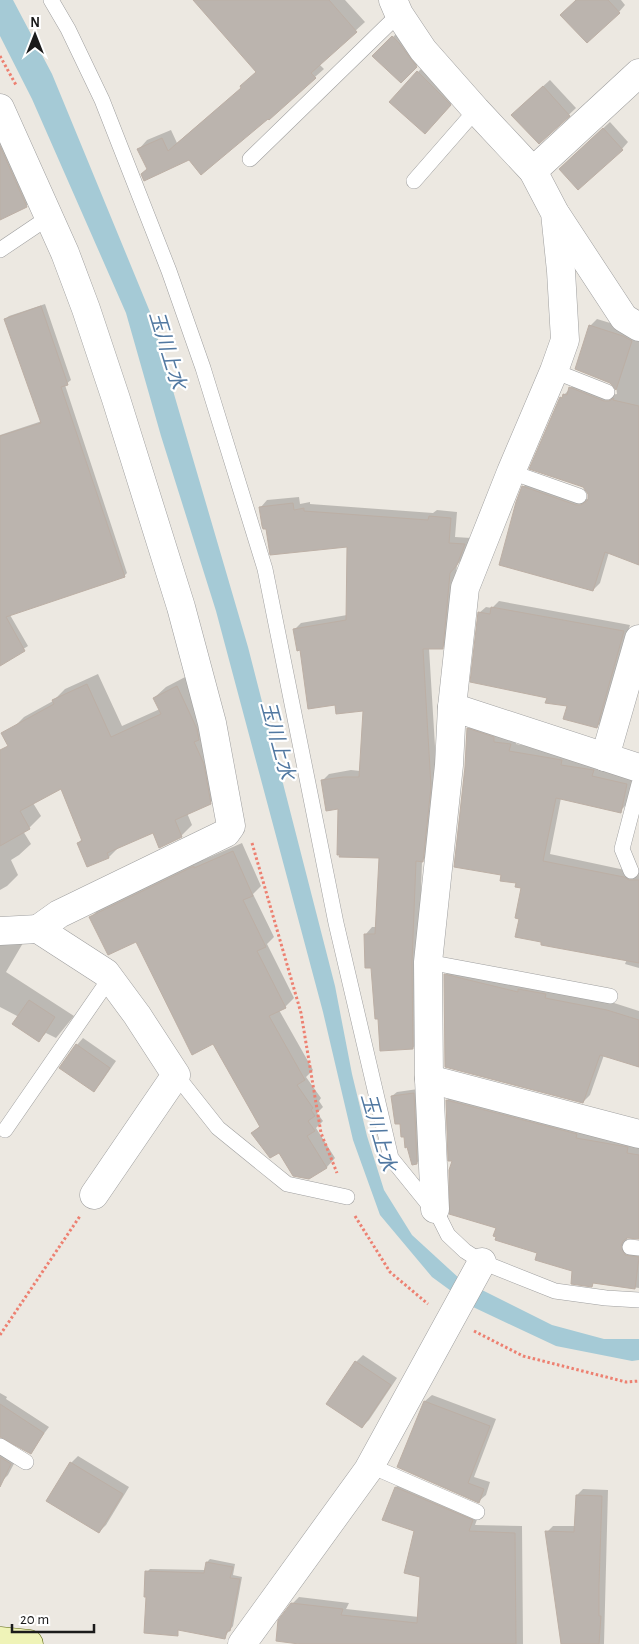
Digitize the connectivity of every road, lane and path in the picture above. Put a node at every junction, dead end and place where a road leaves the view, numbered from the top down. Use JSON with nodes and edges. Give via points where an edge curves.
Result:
{"nodes":[{"id":1,"x":51,"y":0,"type":"edge"},
{"id":2,"x":396,"y":7,"type":"edge"},
{"id":3,"x":0,"y":56,"type":"edge"},
{"id":4,"x":639,"y":73,"type":"edge"},
{"id":5,"x":18,"y":88,"type":"dead end"},
{"id":6,"x":0,"y":108,"type":"edge"},
{"id":7,"x":476,"y":110,"type":"junction"},
{"id":8,"x":250,"y":159,"type":"dead end"},
{"id":9,"x":533,"y":171,"type":"junction"},
{"id":10,"x":414,"y":181,"type":"dead end"},
{"id":11,"x":555,"y":213,"type":"junction"},
{"id":12,"x":50,"y":217,"type":"junction"},
{"id":13,"x":0,"y":250,"type":"edge"},
{"id":14,"x":584,"y":256,"type":"junction"},
{"id":15,"x":561,"y":271,"type":"junction"},
{"id":16,"x":639,"y":327,"type":"edge"},
{"id":17,"x":554,"y":371,"type":"junction"},
{"id":18,"x":607,"y":392,"type":"dead end"},
{"id":19,"x":511,"y":472,"type":"junction"},
{"id":20,"x":579,"y":496,"type":"dead end"},
{"id":21,"x":639,"y":639,"type":"edge"},
{"id":22,"x":452,"y":707,"type":"junction"},
{"id":23,"x":605,"y":757,"type":"junction"},
{"id":24,"x":639,"y":768,"type":"edge"},
{"id":25,"x":639,"y":784,"type":"edge"},
{"id":26,"x":250,"y":835,"type":"dead end"},
{"id":27,"x":632,"y":871,"type":"dead end"},
{"id":28,"x":0,"y":930,"type":"edge"},
{"id":29,"x":38,"y":930,"type":"junction"},
{"id":30,"x":428,"y":962,"type":"junction"},
{"id":31,"x":110,"y":978,"type":"junction"},
{"id":32,"x":610,"y":996,"type":"dead end"},
{"id":33,"x":176,"y":1075,"type":"junction"},
{"id":34,"x":429,"y":1079,"type":"junction"},
{"id":35,"x":5,"y":1130,"type":"dead end"},
{"id":36,"x":639,"y":1134,"type":"edge"},
{"id":37,"x":94,"y":1195,"type":"joint"},
{"id":38,"x":347,"y":1197,"type":"junction"},
{"id":39,"x":435,"y":1209,"type":"junction"},
{"id":40,"x":477,"y":1270,"type":"junction"},
{"id":41,"x":639,"y":1300,"type":"edge"},
{"id":42,"x":455,"y":1312,"type":"junction"},
{"id":43,"x":0,"y":1335,"type":"edge"},
{"id":44,"x":639,"y":1381,"type":"edge"},
{"id":45,"x":0,"y":1446,"type":"edge"},
{"id":46,"x":26,"y":1462,"type":"dead end"},
{"id":47,"x":371,"y":1466,"type":"junction"},
{"id":48,"x":477,"y":1512,"type":"dead end"},
{"id":49,"x":0,"y":1641,"type":"edge"},
{"id":50,"x":29,"y":1644,"type":"edge"},
{"id":51,"x":242,"y":1644,"type":"edge"}],
"edges":[{"from":1,"to":39,"type":"lane","via":[[102,100],[203,368],[265,569],[336,923],[391,1158]]},
{"from":2,"to":7,"type":"street","via":[[423,50]]},
{"from":2,"to":8,"type":"lane"},
{"from":3,"to":5,"type":"path"},
{"from":4,"to":9,"type":"street"},
{"from":6,"to":12,"type":"street"},
{"from":7,"to":9,"type":"street"},
{"from":7,"to":10,"type":"lane"},
{"from":9,"to":11,"type":"street"},
{"from":11,"to":14,"type":"street"},
{"from":11,"to":15,"type":"street"},
{"from":12,"to":13,"type":"lane"},
{"from":12,"to":29,"type":"street","via":[[89,318],[178,598],[212,723],[231,826],[226,833],[59,914]]},
{"from":14,"to":15,"type":"street","via":[[572,254],[565,257]]},
{"from":14,"to":16,"type":"street","via":[[624,318]]},
{"from":15,"to":17,"type":"street","via":[[565,340]]},
{"from":17,"to":18,"type":"lane"},
{"from":17,"to":19,"type":"street"},
{"from":19,"to":20,"type":"lane"},
{"from":19,"to":22,"type":"street","via":[[465,588]]},
{"from":21,"to":23,"type":"street"},
{"from":22,"to":23,"type":"street"},
{"from":22,"to":30,"type":"street","via":[[450,765]]},
{"from":23,"to":24,"type":"street"},
{"from":25,"to":27,"type":"lane","via":[[622,849]]},
{"from":26,"to":38,"type":"path","via":[[301,1013],[322,1133]]},
{"from":28,"to":29,"type":"street"},
{"from":29,"to":31,"type":"street"},
{"from":30,"to":32,"type":"lane"},
{"from":30,"to":34,"type":"street"},
{"from":31,"to":33,"type":"street"},
{"from":31,"to":35,"type":"lane"},
{"from":33,"to":37,"type":"street"},
{"from":33,"to":38,"type":"lane","via":[[218,1128],[287,1184]]},
{"from":34,"to":36,"type":"street"},
{"from":34,"to":39,"type":"street"},
{"from":37,"to":43,"type":"path"},
{"from":38,"to":42,"type":"path","via":[[356,1219],[390,1272],[439,1314]]},
{"from":39,"to":40,"type":"lane","via":[[448,1235],[465,1251]]},
{"from":40,"to":41,"type":"lane","via":[[555,1291]]},
{"from":40,"to":42,"type":"street"},
{"from":42,"to":44,"type":"path","via":[[523,1356],[626,1382]]},
{"from":42,"to":47,"type":"street"},
{"from":45,"to":46,"type":"lane"},
{"from":47,"to":48,"type":"lane"},
{"from":47,"to":51,"type":"street"},
{"from":49,"to":50,"type":"main road"}]}
